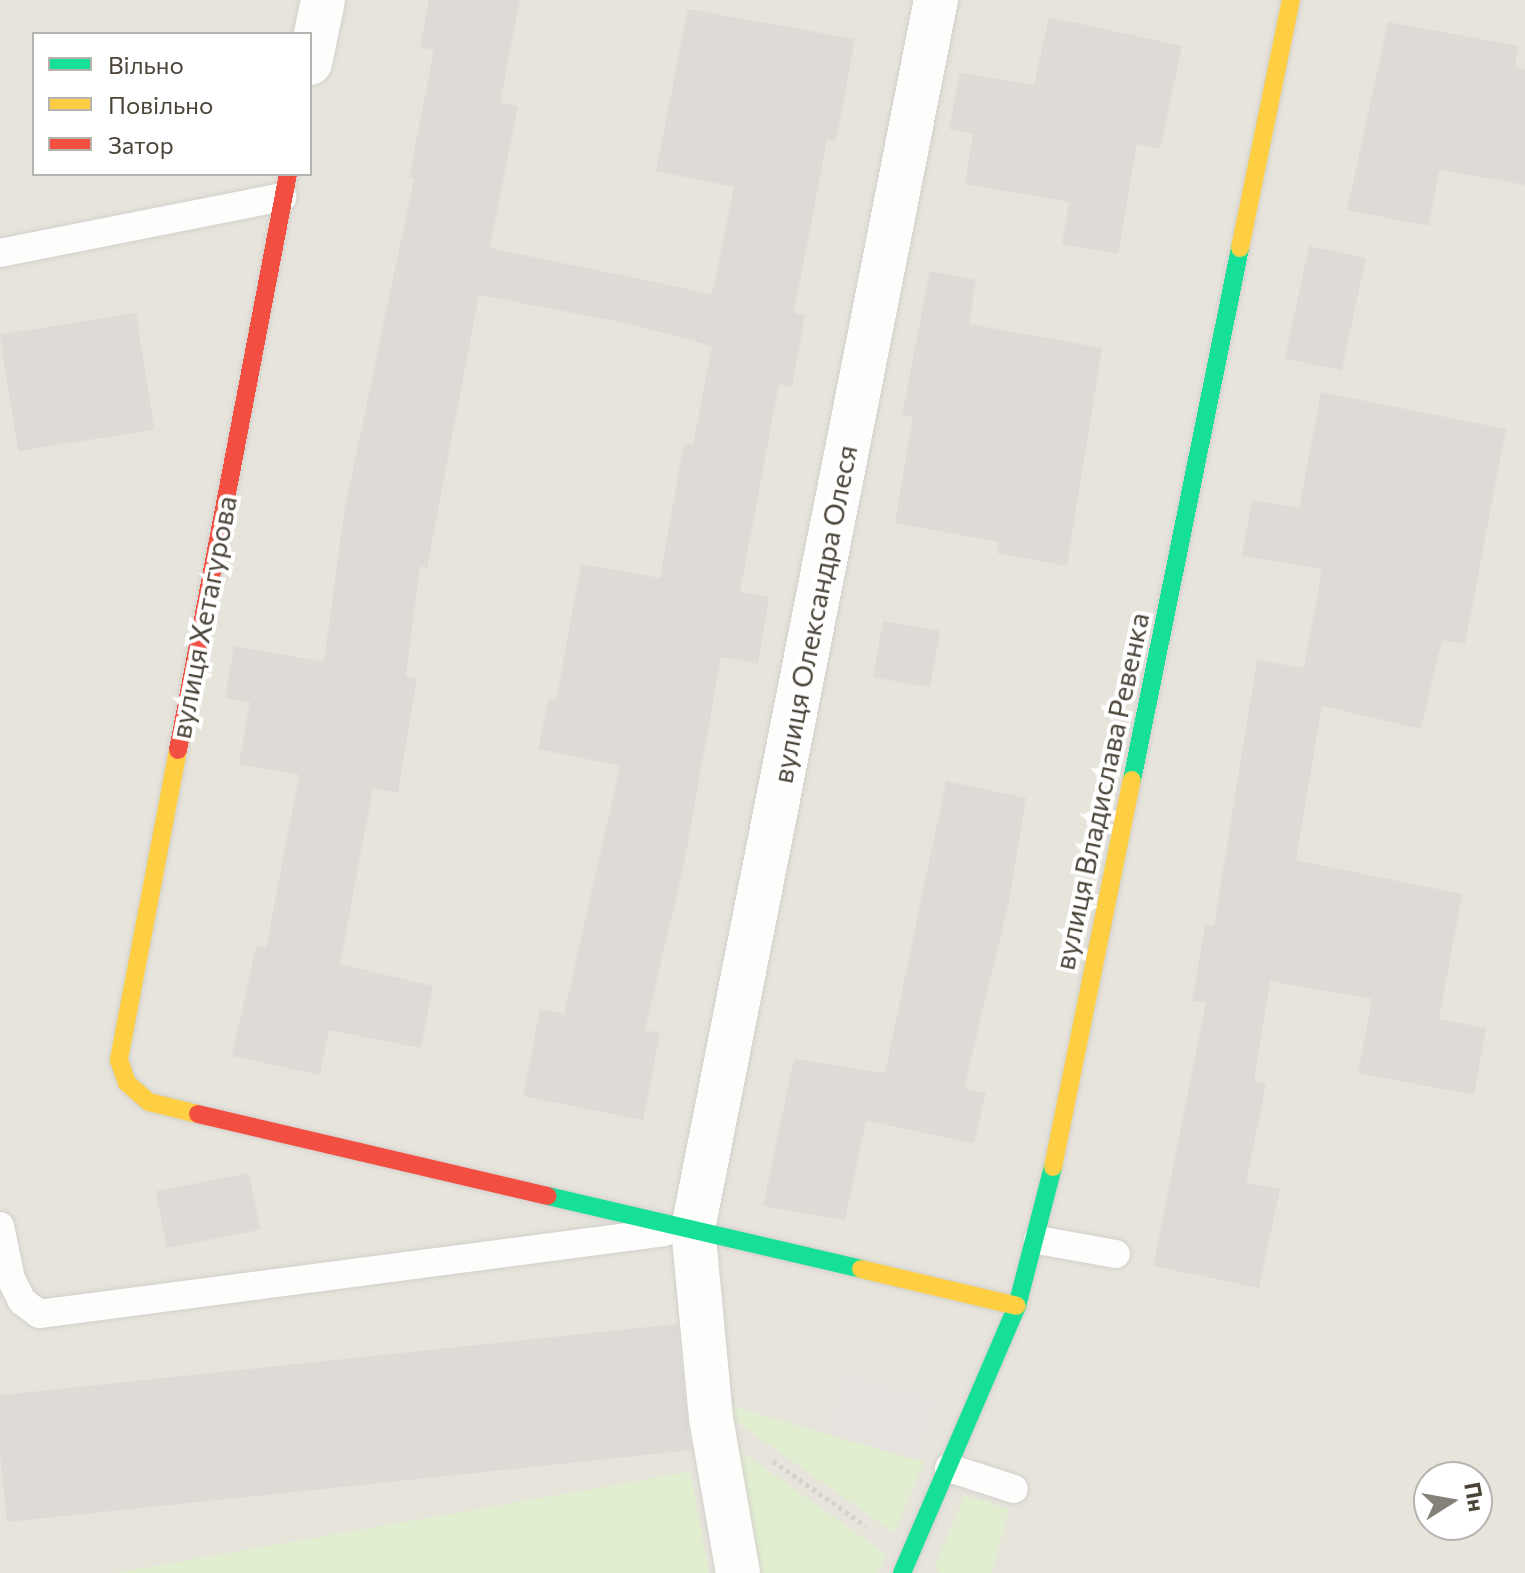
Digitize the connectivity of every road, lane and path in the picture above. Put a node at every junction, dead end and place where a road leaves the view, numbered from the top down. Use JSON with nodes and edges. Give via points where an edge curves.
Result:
{"nodes":[{"id":1,"x":323,"y":0,"type":"edge"},
{"id":2,"x":936,"y":0,"type":"edge"},
{"id":3,"x":1291,"y":0,"type":"edge"},
{"id":4,"x":312,"y":53,"type":"edge"},
{"id":5,"x":285,"y":186,"type":"edge"},
{"id":6,"x":0,"y":253,"type":"edge"},
{"id":7,"x":0,"y":1226,"type":"edge"},
{"id":8,"x":693,"y":1229,"type":"junction"},
{"id":9,"x":1038,"y":1240,"type":"junction"},
{"id":10,"x":1116,"y":1254,"type":"dead end"},
{"id":11,"x":1017,"y":1306,"type":"junction"},
{"id":12,"x":711,"y":1418,"type":"junction"},
{"id":13,"x":949,"y":1468,"type":"junction"},
{"id":14,"x":1014,"y":1489,"type":"dead end"},
{"id":15,"x":906,"y":1565,"type":"edge"},
{"id":16,"x":738,"y":1573,"type":"edge"}],
"edges":[{"from":1,"to":4,"type":"street"},
{"from":2,"to":8,"type":"street","name":"вулиця Олександра Олеся"},
{"from":3,"to":9,"type":"street","name":"вулиця Владислава Ревенка"},
{"from":5,"to":6,"type":"lane"},
{"from":5,"to":8,"type":"street","name":"вулиця Хетагурова","via":[[119,1060],[127,1083],[149,1102]]},
{"from":7,"to":8,"type":"lane","via":[[11,1279],[22,1301],[39,1314]]},
{"from":8,"to":11,"type":"street"},
{"from":8,"to":12,"type":"street","name":"вулиця Олександра Олеся"},
{"from":9,"to":10,"type":"lane"},
{"from":9,"to":11,"type":"street","name":"вулиця Владислава Ревенка"},
{"from":11,"to":13,"type":"street","name":"вулиця Владислава Ревенка"},
{"from":12,"to":15,"type":"path"},
{"from":12,"to":16,"type":"street","name":"вулиця Олександра Олеся"},
{"from":13,"to":14,"type":"lane"},
{"from":13,"to":15,"type":"street","name":"вулиця Владислава Ревенка"}]}
